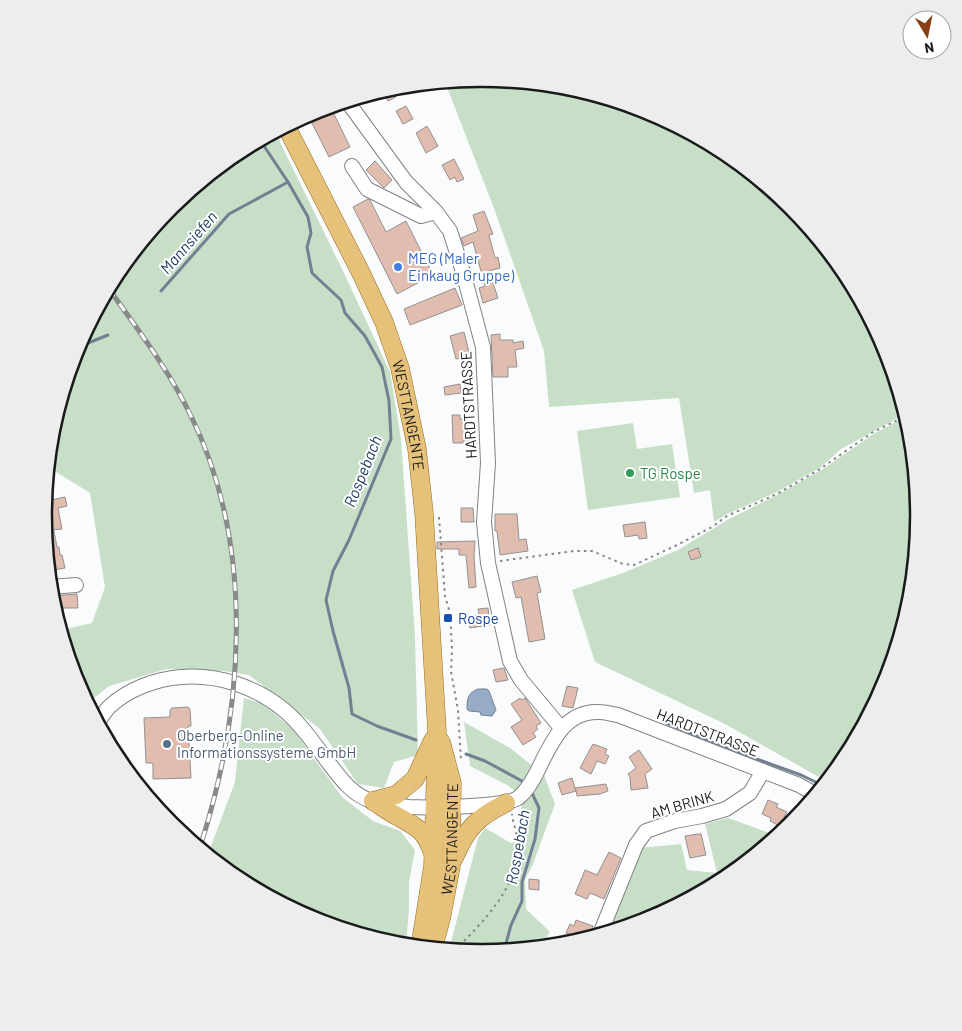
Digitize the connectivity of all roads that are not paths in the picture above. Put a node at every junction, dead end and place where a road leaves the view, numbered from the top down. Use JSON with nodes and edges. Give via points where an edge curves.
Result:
{"nodes":[{"id":1,"x":352,"y":107,"type":"edge"},
{"id":2,"x":289,"y":132,"type":"edge"},
{"id":3,"x":352,"y":166,"type":"dead end"},
{"id":4,"x":436,"y":212,"type":"junction"},
{"id":5,"x":76,"y":585,"type":"dead end"},
{"id":6,"x":59,"y":586,"type":"edge"},
{"id":7,"x":103,"y":716,"type":"edge"},
{"id":8,"x":561,"y":728,"type":"junction"},
{"id":9,"x":437,"y":731,"type":"junction"},
{"id":10,"x":763,"y":771,"type":"junction"},
{"id":11,"x":809,"y":791,"type":"edge"},
{"id":12,"x":373,"y":801,"type":"junction"},
{"id":13,"x":508,"y":802,"type":"junction"},
{"id":14,"x":453,"y":806,"type":"junction"},
{"id":15,"x":435,"y":807,"type":"junction"},
{"id":16,"x":434,"y":855,"type":"junction"},
{"id":17,"x":451,"y":866,"type":"junction"},
{"id":18,"x":603,"y":926,"type":"edge"},
{"id":19,"x":422,"y":940,"type":"edge"},
{"id":20,"x":434,"y":941,"type":"edge"}],
"edges":[{"from":1,"to":4,"type":"street","name":"HARDTSTRASSE","via":[[406,182]]},
{"from":2,"to":9,"type":"main road","name":"WESTTANGENTE","via":[[361,273],[384,322],[400,368],[417,450],[424,513]]},
{"from":3,"to":4,"type":"street","via":[[367,189],[421,216]]},
{"from":4,"to":8,"type":"street","name":"HARDTSTRASSE","via":[[450,231],[483,347],[488,463],[484,522],[488,563],[510,661],[521,680]]},
{"from":5,"to":6,"type":"street"},
{"from":7,"to":12,"type":"street","via":[[110,706],[136,689],[165,678],[199,676],[224,680],[251,690],[283,710],[308,735],[345,784]]},
{"from":8,"to":10,"type":"street","name":"HARDTSTRASSE","via":[[583,714],[618,715]]},
{"from":8,"to":13,"type":"street","name":"HARDTSTRASSE","via":[[525,792]]},
{"from":9,"to":12,"type":"main road","via":[[415,780],[396,795]]},
{"from":9,"to":14,"type":"main road","name":"WESTTANGENTE","via":[[451,775]]},
{"from":9,"to":15,"type":"main road","name":"WESTTANGENTE"},
{"from":10,"to":11,"type":"street","name":"HARDTSTRASSE"},
{"from":10,"to":18,"type":"street","name":"AM BRINK","via":[[750,793],[726,809],[646,831],[636,845]]},
{"from":12,"to":15,"type":"street","via":[[408,807]]},
{"from":12,"to":16,"type":"main road","via":[[417,826],[428,839]]},
{"from":13,"to":14,"type":"street"},
{"from":13,"to":17,"type":"main road","via":[[486,813],[471,826]]},
{"from":14,"to":15,"type":"street"},
{"from":14,"to":17,"type":"main road","name":"WESTTANGENTE"},
{"from":15,"to":16,"type":"main road","name":"WESTTANGENTE"},
{"from":16,"to":19,"type":"main road","name":"WESTTANGENTE"},
{"from":17,"to":20,"type":"main road","name":"WESTTANGENTE"}]}
